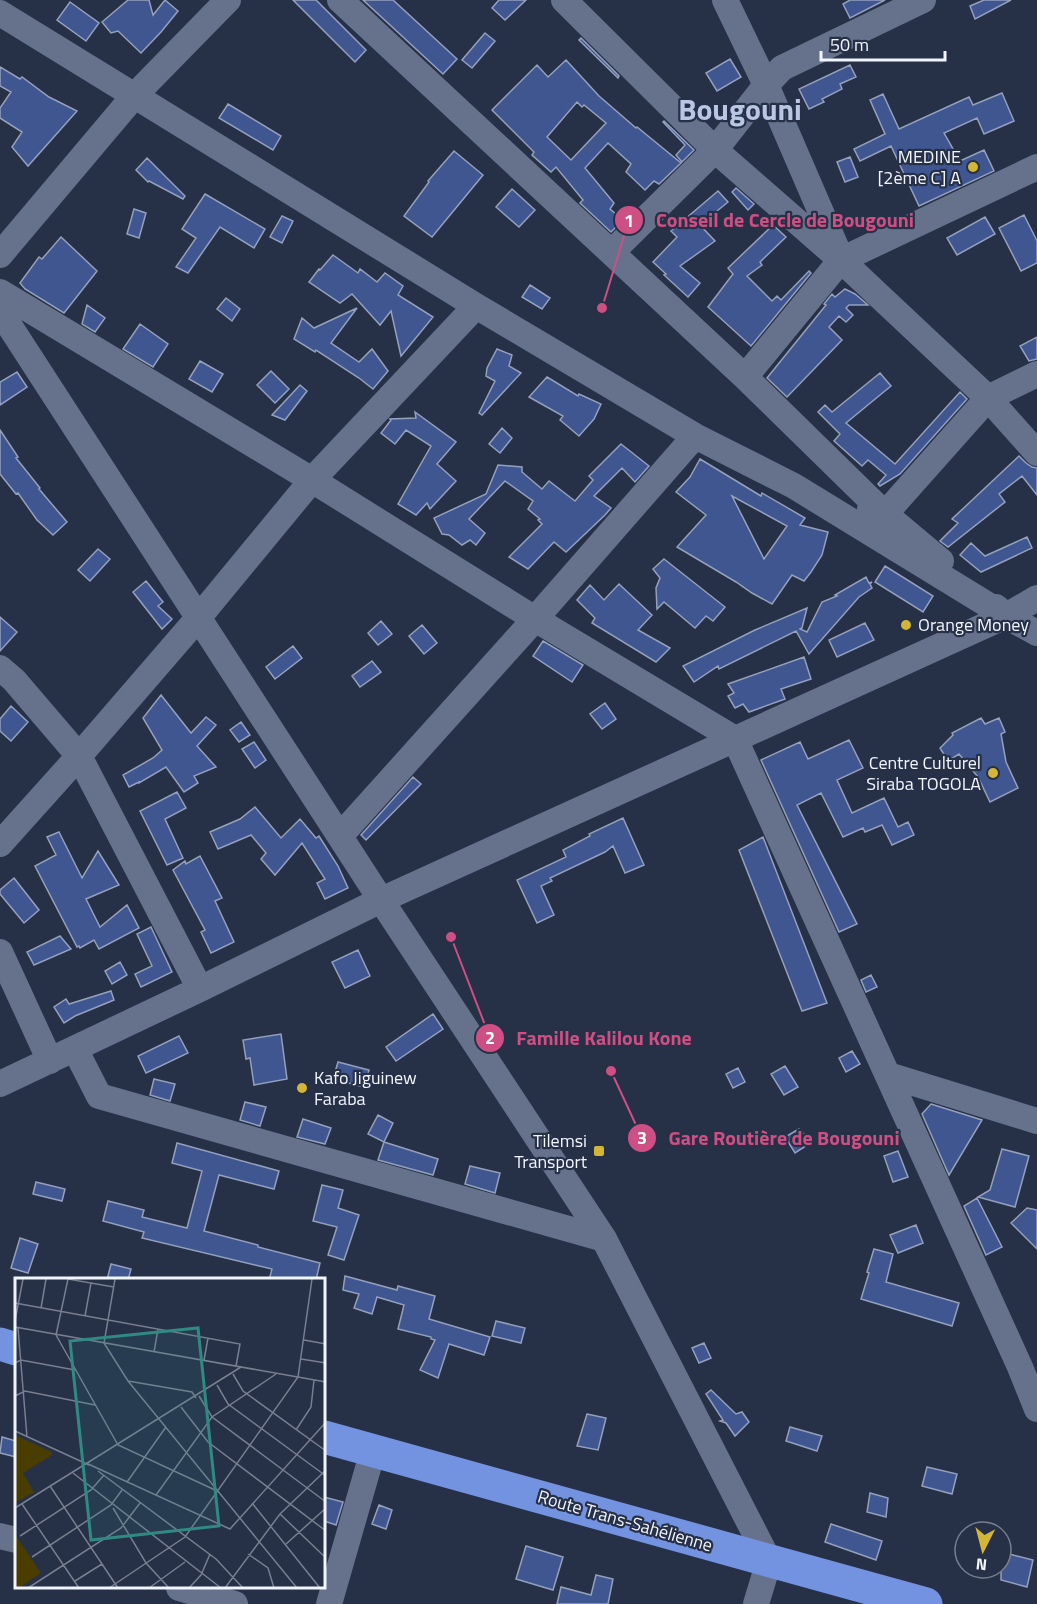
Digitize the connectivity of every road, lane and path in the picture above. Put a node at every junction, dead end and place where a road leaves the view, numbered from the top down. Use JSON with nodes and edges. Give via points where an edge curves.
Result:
{"nodes":[{"id":1,"x":228,"y":0,"type":"edge"},
{"id":2,"x":340,"y":0,"type":"edge"},
{"id":3,"x":564,"y":0,"type":"edge"},
{"id":4,"x":725,"y":0,"type":"edge"},
{"id":5,"x":922,"y":0,"type":"edge"},
{"id":6,"x":0,"y":13,"type":"edge"},
{"id":7,"x":766,"y":85,"type":"junction"},
{"id":8,"x":135,"y":96,"type":"junction"},
{"id":9,"x":715,"y":150,"type":"junction"},
{"id":10,"x":1037,"y":167,"type":"edge"},
{"id":11,"x":612,"y":252,"type":"junction"},
{"id":12,"x":0,"y":255,"type":"edge"},
{"id":13,"x":842,"y":260,"type":"junction"},
{"id":14,"x":0,"y":292,"type":"edge"},
{"id":15,"x":476,"y":306,"type":"junction"},
{"id":16,"x":0,"y":311,"type":"edge"},
{"id":17,"x":1037,"y":374,"type":"edge"},
{"id":18,"x":746,"y":376,"type":"junction"},
{"id":19,"x":988,"y":399,"type":"junction"},
{"id":20,"x":695,"y":436,"type":"junction"},
{"id":21,"x":1037,"y":453,"type":"edge"},
{"id":22,"x":312,"y":480,"type":"junction"},
{"id":23,"x":794,"y":486,"type":"junction"},
{"id":24,"x":885,"y":514,"type":"junction"},
{"id":25,"x":1037,"y":598,"type":"edge"},
{"id":26,"x":1006,"y":616,"type":"junction"},
{"id":27,"x":199,"y":617,"type":"junction"},
{"id":28,"x":535,"y":619,"type":"junction"},
{"id":29,"x":1037,"y":633,"type":"edge"},
{"id":30,"x":0,"y":668,"type":"edge"},
{"id":31,"x":735,"y":739,"type":"junction"},
{"id":32,"x":79,"y":756,"type":"junction"},
{"id":33,"x":340,"y":836,"type":"junction"},
{"id":34,"x":0,"y":844,"type":"edge"},
{"id":35,"x":381,"y":900,"type":"junction"},
{"id":36,"x":0,"y":952,"type":"edge"},
{"id":37,"x":200,"y":989,"type":"junction"},
{"id":38,"x":75,"y":1049,"type":"junction"},
{"id":39,"x":50,"y":1060,"type":"junction"},
{"id":40,"x":888,"y":1075,"type":"junction"},
{"id":41,"x":0,"y":1084,"type":"edge"},
{"id":42,"x":1037,"y":1121,"type":"edge"},
{"id":43,"x":604,"y":1239,"type":"junction"},
{"id":44,"x":0,"y":1344,"type":"edge"},
{"id":45,"x":15,"y":1349,"type":"edge"},
{"id":46,"x":1029,"y":1370,"type":"edge"},
{"id":47,"x":1037,"y":1409,"type":"edge"},
{"id":48,"x":326,"y":1438,"type":"edge"},
{"id":49,"x":373,"y":1451,"type":"junction"},
{"id":50,"x":0,"y":1536,"type":"edge"},
{"id":51,"x":15,"y":1540,"type":"edge"},
{"id":52,"x":768,"y":1561,"type":"junction"},
{"id":53,"x":186,"y":1589,"type":"edge"},
{"id":54,"x":235,"y":1604,"type":"edge"},
{"id":55,"x":328,"y":1604,"type":"edge"},
{"id":56,"x":756,"y":1604,"type":"edge"},
{"id":57,"x":926,"y":1604,"type":"edge"}],
"edges":[{"from":1,"to":8,"type":"street"},
{"from":2,"to":11,"type":"street"},
{"from":3,"to":9,"type":"street"},
{"from":4,"to":7,"type":"street"},
{"from":5,"to":7,"type":"street","via":[[782,68]]},
{"from":6,"to":8,"type":"street"},
{"from":7,"to":9,"type":"street"},
{"from":7,"to":13,"type":"street"},
{"from":8,"to":12,"type":"street"},
{"from":8,"to":15,"type":"street"},
{"from":9,"to":11,"type":"street"},
{"from":9,"to":13,"type":"street"},
{"from":10,"to":13,"type":"street"},
{"from":11,"to":18,"type":"street"},
{"from":13,"to":18,"type":"street"},
{"from":13,"to":19,"type":"street"},
{"from":14,"to":22,"type":"street"},
{"from":15,"to":20,"type":"street"},
{"from":15,"to":22,"type":"street"},
{"from":16,"to":27,"type":"street"},
{"from":17,"to":19,"type":"street"},
{"from":18,"to":24,"type":"street"},
{"from":19,"to":21,"type":"street"},
{"from":19,"to":24,"type":"street"},
{"from":20,"to":23,"type":"street"},
{"from":20,"to":28,"type":"street"},
{"from":22,"to":27,"type":"street"},
{"from":22,"to":28,"type":"street"},
{"from":23,"to":24,"type":"street"},
{"from":23,"to":26,"type":"street"},
{"from":24,"to":26,"type":"street"},
{"from":25,"to":26,"type":"street"},
{"from":26,"to":29,"type":"street"},
{"from":26,"to":31,"type":"street"},
{"from":27,"to":32,"type":"street"},
{"from":27,"to":33,"type":"street"},
{"from":28,"to":31,"type":"street"},
{"from":28,"to":33,"type":"street"},
{"from":30,"to":32,"type":"street"},
{"from":31,"to":35,"type":"street"},
{"from":31,"to":40,"type":"street"},
{"from":32,"to":34,"type":"street"},
{"from":32,"to":37,"type":"street"},
{"from":33,"to":35,"type":"street"},
{"from":35,"to":37,"type":"street"},
{"from":35,"to":43,"type":"street"},
{"from":36,"to":39,"type":"street"},
{"from":37,"to":38,"type":"street"},
{"from":38,"to":39,"type":"street"},
{"from":38,"to":43,"type":"street","via":[[99,1096]]},
{"from":39,"to":41,"type":"street"},
{"from":40,"to":42,"type":"street"},
{"from":40,"to":46,"type":"street"},
{"from":43,"to":52,"type":"street"},
{"from":44,"to":45,"type":"highway"},
{"from":46,"to":47,"type":"street"},
{"from":48,"to":49,"type":"highway","name":"Route Trans-Sahélienne"},
{"from":49,"to":52,"type":"highway","name":"Route Trans-Sahélienne"},
{"from":49,"to":55,"type":"street"},
{"from":50,"to":51,"type":"street"},
{"from":52,"to":56,"type":"street"},
{"from":52,"to":57,"type":"highway","name":"Route Trans-Sahélienne"},
{"from":53,"to":54,"type":"street"}]}
